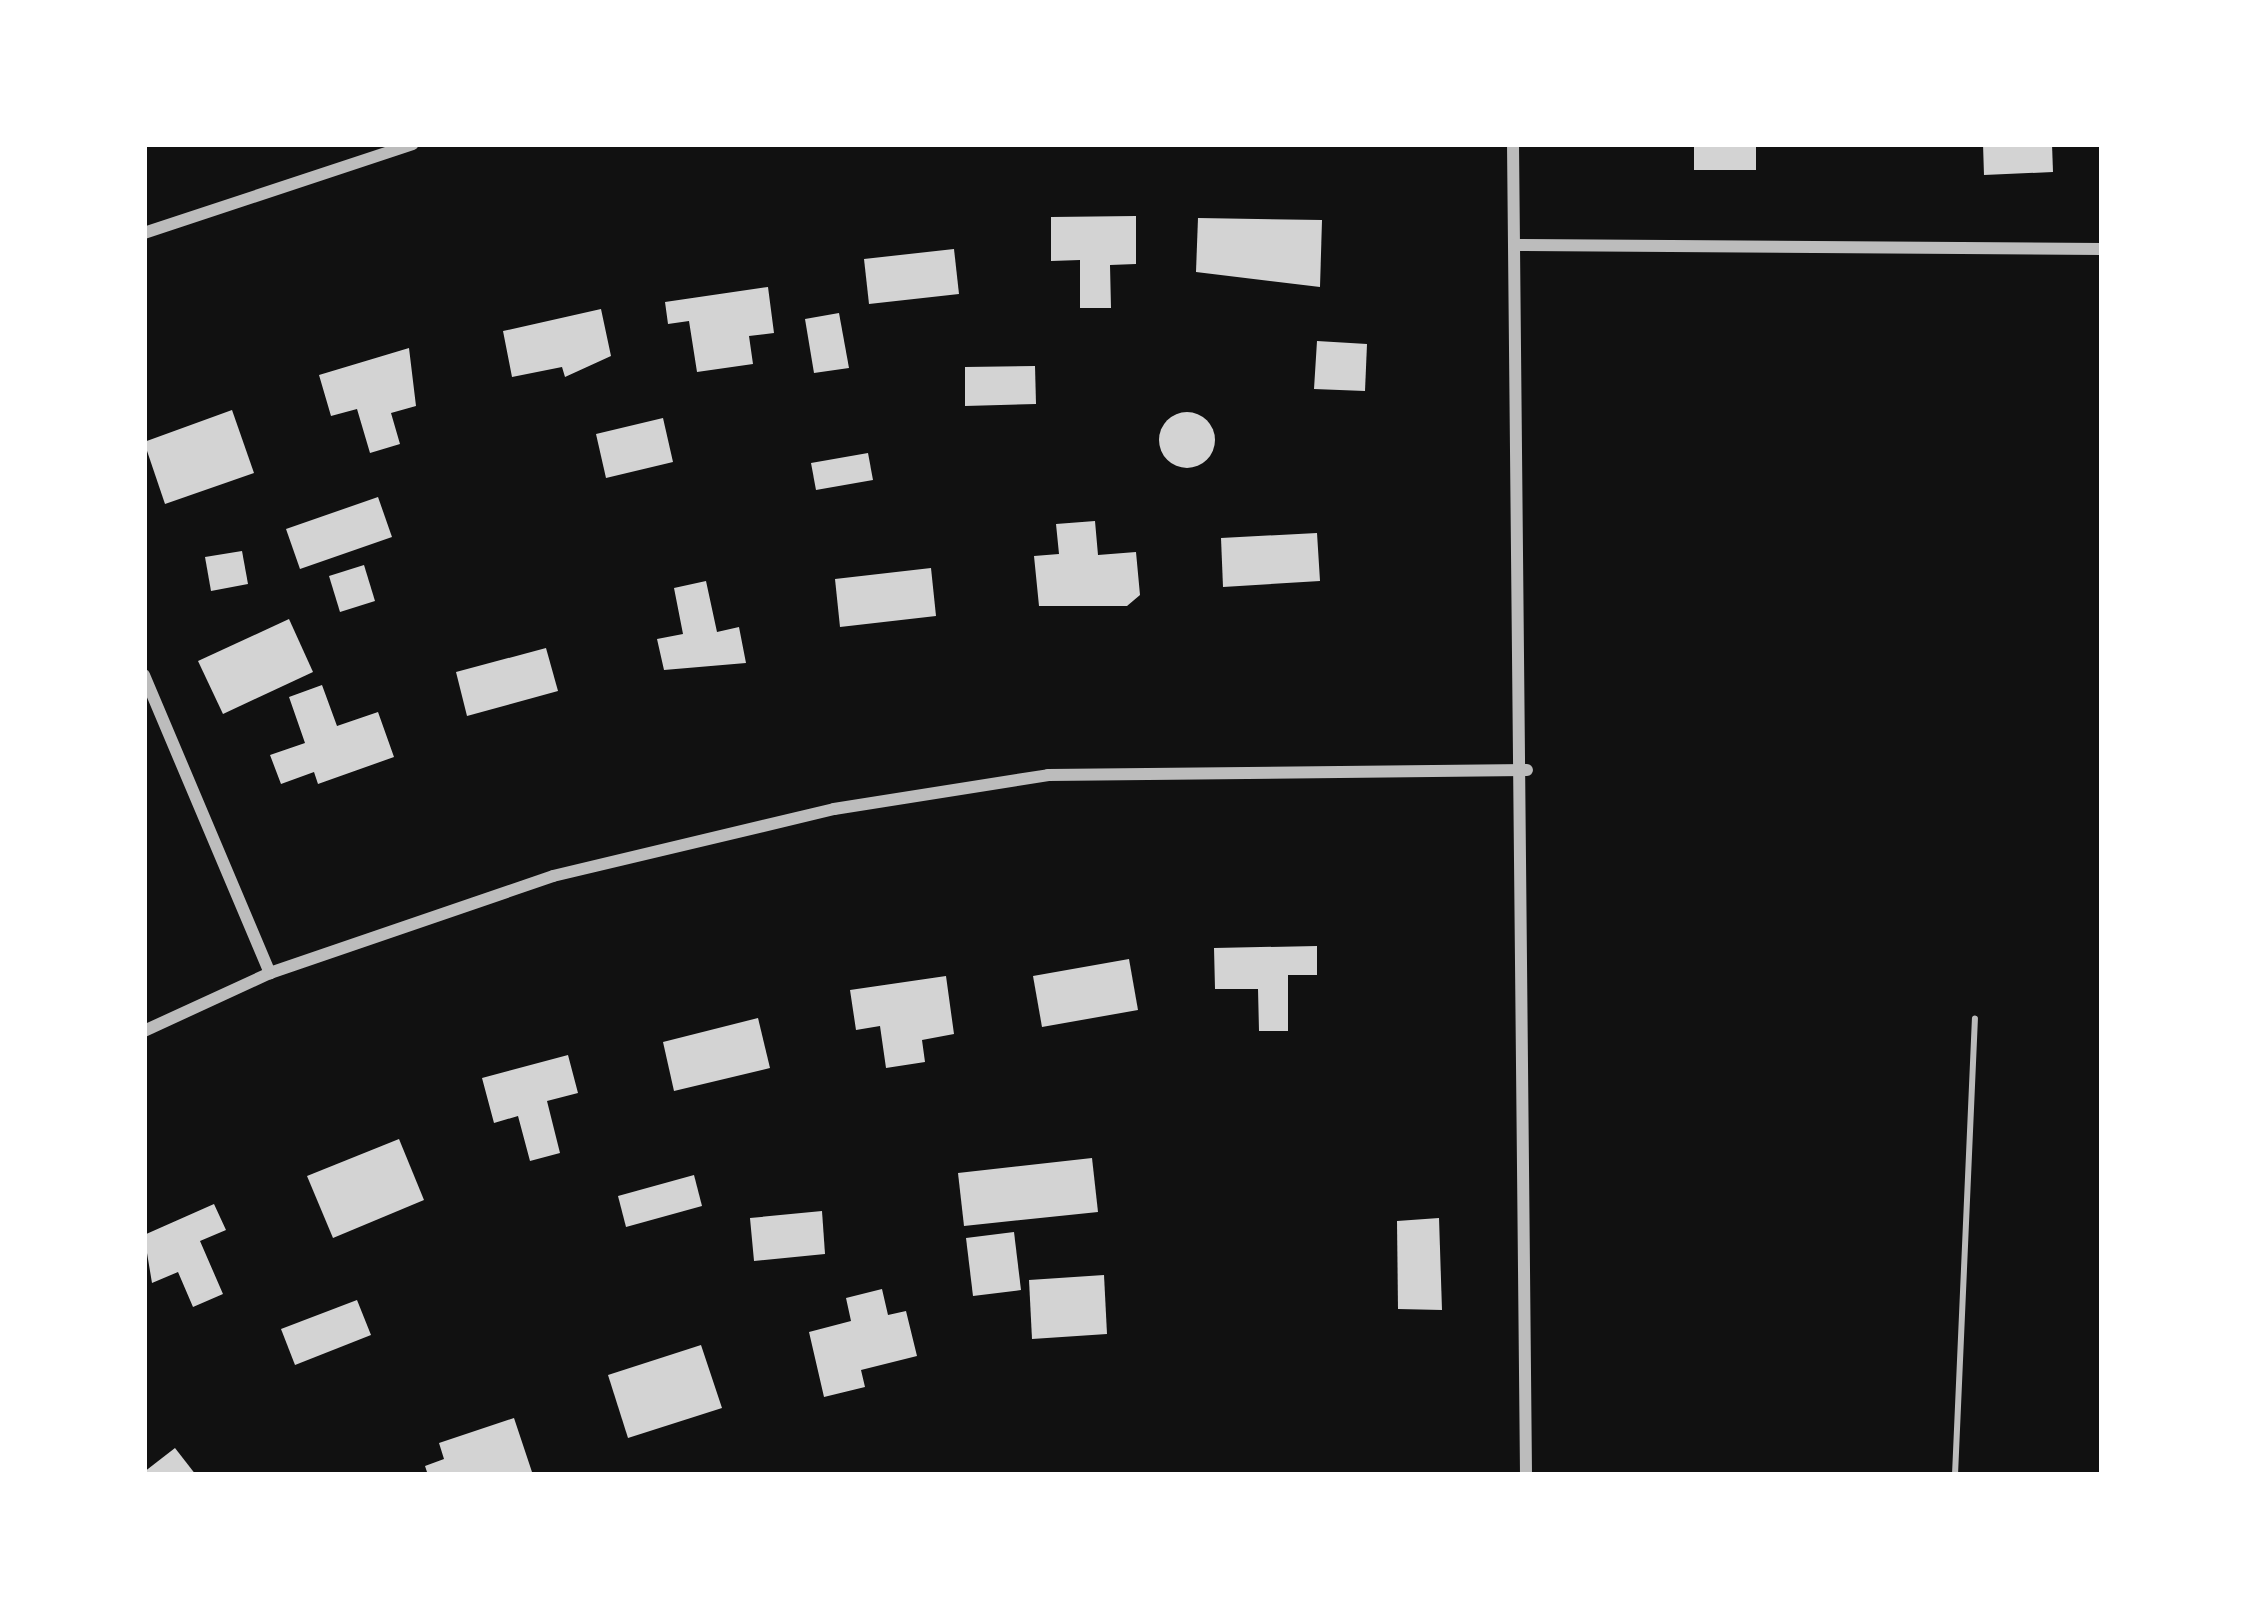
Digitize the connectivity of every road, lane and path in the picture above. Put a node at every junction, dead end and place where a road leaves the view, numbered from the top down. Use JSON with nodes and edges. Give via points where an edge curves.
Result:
{"nodes":[{"id":1,"x":413,"y":144,"type":"edge"},
{"id":2,"x":1513,"y":144,"type":"edge"},
{"id":3,"x":144,"y":233,"type":"edge"},
{"id":4,"x":1514,"y":245,"type":"junction"},
{"id":5,"x":2102,"y":250,"type":"edge"},
{"id":6,"x":144,"y":675,"type":"edge"},
{"id":7,"x":1527,"y":770,"type":"junction"},
{"id":8,"x":270,"y":973,"type":"junction"},
{"id":9,"x":1975,"y":1018,"type":"dead end"},
{"id":10,"x":144,"y":1031,"type":"edge"},
{"id":11,"x":1526,"y":1475,"type":"edge"},
{"id":12,"x":1955,"y":1475,"type":"edge"}],
"edges":[{"from":1,"to":3,"type":"street"},
{"from":2,"to":4,"type":"street"},
{"from":4,"to":5,"type":"street"},
{"from":4,"to":7,"type":"street"},
{"from":6,"to":8,"type":"street"},
{"from":7,"to":8,"type":"street","via":[[1188,770],[984,785],[553,876]]},
{"from":7,"to":11,"type":"street"},
{"from":8,"to":10,"type":"street"},
{"from":9,"to":12,"type":"lane"}]}
